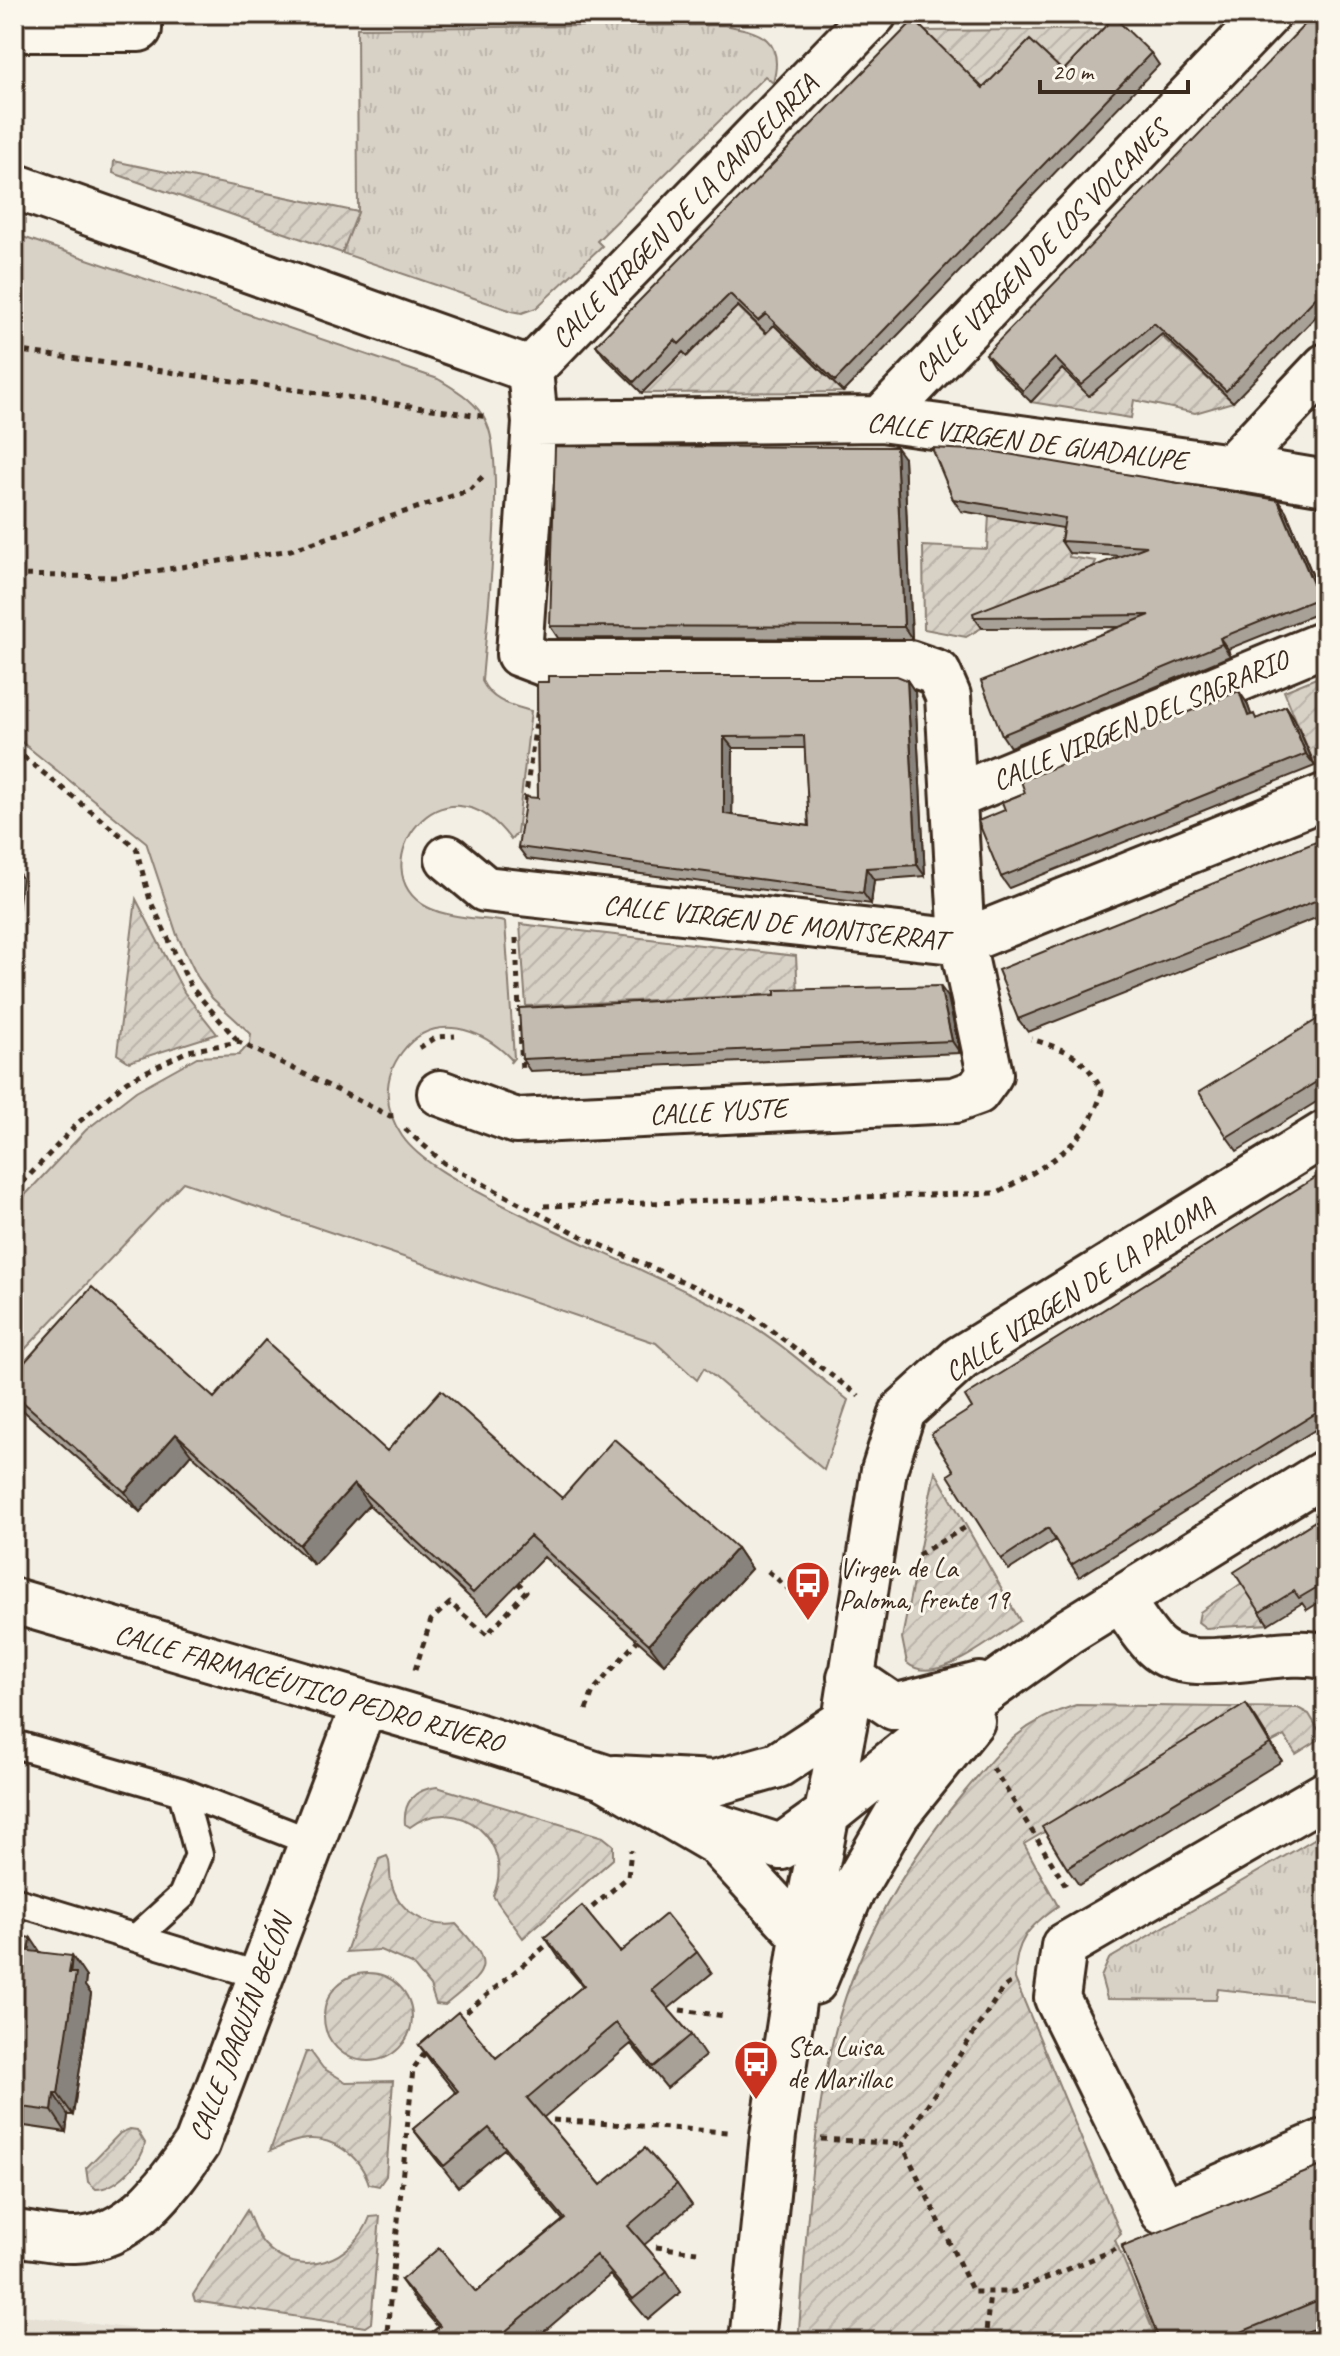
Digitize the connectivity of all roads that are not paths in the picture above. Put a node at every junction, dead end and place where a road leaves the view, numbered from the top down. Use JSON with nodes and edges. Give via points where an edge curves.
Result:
{"nodes":[{"id":1,"x":139,"y":14,"type":"edge"},
{"id":2,"x":874,"y":14,"type":"edge"},
{"id":3,"x":1268,"y":14,"type":"edge"},
{"id":4,"x":14,"y":29,"type":"edge"},
{"id":5,"x":14,"y":186,"type":"edge"},
{"id":6,"x":1326,"y":366,"type":"edge"},
{"id":7,"x":530,"y":370,"type":"junction"},
{"id":8,"x":881,"y":419,"type":"junction"},
{"id":9,"x":535,"y":423,"type":"junction"},
{"id":10,"x":1231,"y":467,"type":"junction"},
{"id":11,"x":1326,"y":483,"type":"edge"},
{"id":12,"x":1326,"y":643,"type":"edge"},
{"id":13,"x":1326,"y":796,"type":"edge"},
{"id":14,"x":954,"y":797,"type":"junction"},
{"id":15,"x":448,"y":858,"type":"dead end"},
{"id":16,"x":962,"y":942,"type":"junction"},
{"id":17,"x":440,"y":1093,"type":"dead end"},
{"id":18,"x":1326,"y":1133,"type":"edge"},
{"id":19,"x":1326,"y":1472,"type":"edge"},
{"id":20,"x":1121,"y":1600,"type":"junction"},
{"id":21,"x":14,"y":1601,"type":"edge"},
{"id":22,"x":1326,"y":1657,"type":"edge"},
{"id":23,"x":850,"y":1677,"type":"junction"},
{"id":24,"x":1009,"y":1677,"type":"junction"},
{"id":25,"x":364,"y":1705,"type":"junction"},
{"id":26,"x":845,"y":1721,"type":"junction"},
{"id":27,"x":14,"y":1744,"type":"edge"},
{"id":28,"x":604,"y":1777,"type":"junction"},
{"id":29,"x":182,"y":1792,"type":"junction"},
{"id":30,"x":1326,"y":1794,"type":"edge"},
{"id":31,"x":664,"y":1810,"type":"junction"},
{"id":32,"x":829,"y":1813,"type":"junction"},
{"id":33,"x":311,"y":1842,"type":"junction"},
{"id":34,"x":14,"y":1901,"type":"edge"},
{"id":35,"x":803,"y":1936,"type":"junction"},
{"id":36,"x":137,"y":1937,"type":"junction"},
{"id":37,"x":261,"y":1976,"type":"junction"},
{"id":38,"x":790,"y":2040,"type":"junction"},
{"id":39,"x":1326,"y":2141,"type":"edge"},
{"id":40,"x":14,"y":2233,"type":"edge"},
{"id":41,"x":752,"y":2342,"type":"edge"}],
"edges":[{"from":1,"to":4,"type":"street","via":[[139,29]]},
{"from":2,"to":7,"type":"street","name":"CALLE VIRGEN DE LA CANDELARIA"},
{"from":3,"to":8,"type":"street","name":"CALLE VIRGEN DE LOS VOLCANES"},
{"from":5,"to":7,"type":"street"},
{"from":6,"to":10,"type":"street"},
{"from":7,"to":9,"type":"street","name":"CALLE VIRGEN DE LA CANDELARIA"},
{"from":8,"to":9,"type":"street","name":"CALLE VIRGEN DE GUADALUPE"},
{"from":8,"to":10,"type":"street","name":"CALLE VIRGEN DE GUADALUPE"},
{"from":9,"to":14,"type":"street","name":"CALLE VIRGEN DE LA CANDELARIA","via":[[519,654],[543,663],[909,663],[938,673],[948,696]]},
{"from":10,"to":11,"type":"street","name":"CALLE VIRGEN DE GUADALUPE"},
{"from":12,"to":14,"type":"street","name":"CALLE VIRGEN DEL SAGRARIO"},
{"from":13,"to":16,"type":"street","name":"CALLE VIRGEN DE MONTSERRAT"},
{"from":14,"to":16,"type":"street"},
{"from":15,"to":16,"type":"street","name":"CALLE VIRGEN DE MONTSERRAT","via":[[485,889]]},
{"from":16,"to":17,"type":"street","name":"CALLE YUSTE","via":[[990,1074],[977,1092],[955,1100],[516,1121]]},
{"from":18,"to":23,"type":"street","name":"CALLE VIRGEN DE LA PALOMA","via":[[961,1358],[903,1411],[884,1470]]},
{"from":19,"to":20,"type":"street"},
{"from":20,"to":22,"type":"street","via":[[1156,1648],[1180,1658],[1222,1660],[1295,1652]]},
{"from":20,"to":24,"type":"street"},
{"from":21,"to":25,"type":"street","name":"CALLE FARMACÉUTICO PEDRO RIVERO"},
{"from":23,"to":24,"type":"street","via":[[894,1707]]},
{"from":23,"to":26,"type":"street","name":"CALLE VIRGEN DE LA PALOMA"},
{"from":24,"to":32,"type":"street","via":[[941,1723]]},
{"from":24,"to":38,"type":"street","via":[[897,1814],[850,1895]]},
{"from":25,"to":28,"type":"street","name":"CALLE FARMACÉUTICO PEDRO RIVERO"},
{"from":25,"to":33,"type":"street","name":"CALLE JOAQUÍN BELÓN"},
{"from":26,"to":28,"type":"street","name":"CALLE FARMACÉUTICO PEDRO RIVERO","via":[[778,1765],[715,1783]]},
{"from":26,"to":32,"type":"street","name":"CALLE VIRGEN DE LA PALOMA"},
{"from":27,"to":29,"type":"lane"},
{"from":28,"to":31,"type":"street","name":"CALLE FARMACÉUTICO PEDRO RIVERO"},
{"from":29,"to":33,"type":"lane"},
{"from":29,"to":36,"type":"lane","via":[[199,1855],[182,1896]]},
{"from":30,"to":39,"type":"street","via":[[1079,1938],[1057,1998],[1163,2212]]},
{"from":31,"to":32,"type":"street","name":"CALLE FARMACÉUTICO PEDRO RIVERO","via":[[781,1847]]},
{"from":31,"to":35,"type":"street","name":"CALLE FARMACÉUTICO PEDRO RIVERO","via":[[717,1843]]},
{"from":32,"to":35,"type":"street","name":"CALLE VIRGEN DE LA PALOMA"},
{"from":33,"to":37,"type":"street","name":"CALLE JOAQUÍN BELÓN"},
{"from":34,"to":36,"type":"lane"},
{"from":35,"to":38,"type":"street","name":"CALLE VIRGEN DE LA PALOMA"},
{"from":36,"to":37,"type":"lane"},
{"from":37,"to":40,"type":"street","name":"CALLE JOAQUÍN BELÓN","via":[[197,2144],[146,2209],[115,2229],[78,2241]]},
{"from":38,"to":41,"type":"street","via":[[773,2135]]}]}
